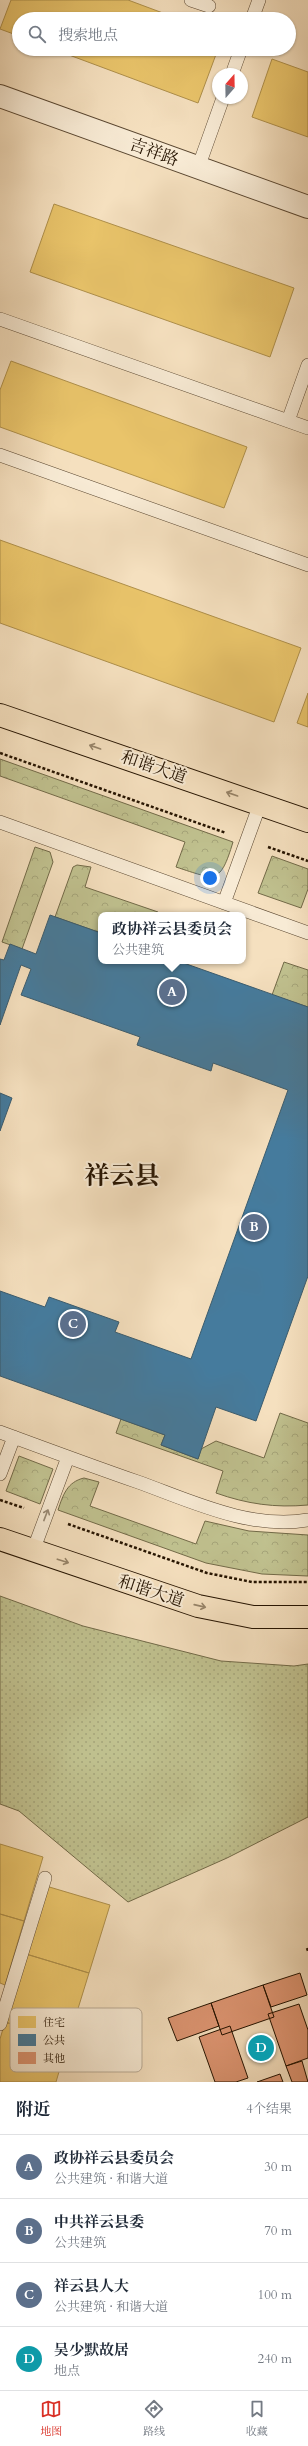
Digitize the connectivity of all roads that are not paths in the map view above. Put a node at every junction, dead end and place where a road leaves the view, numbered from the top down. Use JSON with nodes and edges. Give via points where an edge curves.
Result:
{"nodes":[{"id":1,"x":191,"y":0,"type":"edge"},
{"id":2,"x":259,"y":0,"type":"edge"},
{"id":3,"x":209,"y":6,"type":"dead end"},
{"id":4,"x":255,"y":12,"type":"edge"},
{"id":5,"x":238,"y":56,"type":"edge"},
{"id":6,"x":234,"y":68,"type":"edge"},
{"id":7,"x":0,"y":96,"type":"edge"},
{"id":8,"x":221,"y":104,"type":"edge"},
{"id":9,"x":198,"y":168,"type":"junction"},
{"id":10,"x":308,"y":207,"type":"edge"},
{"id":11,"x":0,"y":319,"type":"edge"},
{"id":12,"x":308,"y":365,"type":"edge"},
{"id":13,"x":288,"y":421,"type":"junction"},
{"id":14,"x":308,"y":428,"type":"edge"},
{"id":15,"x":0,"y":454,"type":"edge"},
{"id":16,"x":308,"y":565,"type":"edge"},
{"id":17,"x":0,"y":715,"type":"edge"},
{"id":18,"x":260,"y":804,"type":"junction"},
{"id":19,"x":308,"y":821,"type":"edge"},
{"id":20,"x":0,"y":822,"type":"edge"},
{"id":21,"x":224,"y":903,"type":"junction"},
{"id":22,"x":308,"y":933,"type":"edge"},
{"id":23,"x":0,"y":1432,"type":"edge"},
{"id":24,"x":14,"y":1437,"type":"junction"},
{"id":25,"x":68,"y":1457,"type":"junction"},
{"id":26,"x":0,"y":1474,"type":"edge"},
{"id":27,"x":308,"y":1520,"type":"edge"},
{"id":28,"x":0,"y":1539,"type":"edge"},
{"id":29,"x":33,"y":1551,"type":"junction"},
{"id":30,"x":308,"y":1617,"type":"edge"},
{"id":31,"x":45,"y":1878,"type":"dead end"},
{"id":32,"x":5,"y":1992,"type":"edge"},
{"id":33,"x":0,"y":2024,"type":"edge"}],
"edges":[{"from":1,"to":3,"type":"lane"},
{"from":2,"to":4,"type":"lane"},
{"from":5,"to":6,"type":"lane"},
{"from":7,"to":9,"type":"street","name":"吉祥路"},
{"from":8,"to":9,"type":"lane"},
{"from":9,"to":10,"type":"street","name":"吉祥路"},
{"from":11,"to":13,"type":"lane"},
{"from":12,"to":13,"type":"lane"},
{"from":13,"to":14,"type":"lane"},
{"from":15,"to":16,"type":"lane"},
{"from":18,"to":17,"type":"main road","name":"和谐大道","one_way":true},
{"from":18,"to":19,"type":"main road","name":"和谐大道"},
{"from":18,"to":21,"type":"lane"},
{"from":20,"to":21,"type":"lane"},
{"from":21,"to":22,"type":"lane"},
{"from":23,"to":24,"type":"lane"},
{"from":24,"to":25,"type":"lane"},
{"from":24,"to":26,"type":"lane"},
{"from":25,"to":27,"type":"lane","via":[[220,1511],[267,1521]]},
{"from":29,"to":25,"type":"lane","one_way":true},
{"from":28,"to":29,"type":"main road","name":"和谐大道"},
{"from":29,"to":30,"type":"main road","name":"和谐大道","one_way":true,"via":[[198,1606],[253,1617]]},
{"from":31,"to":32,"type":"lane"},
{"from":32,"to":33,"type":"lane"}]}
